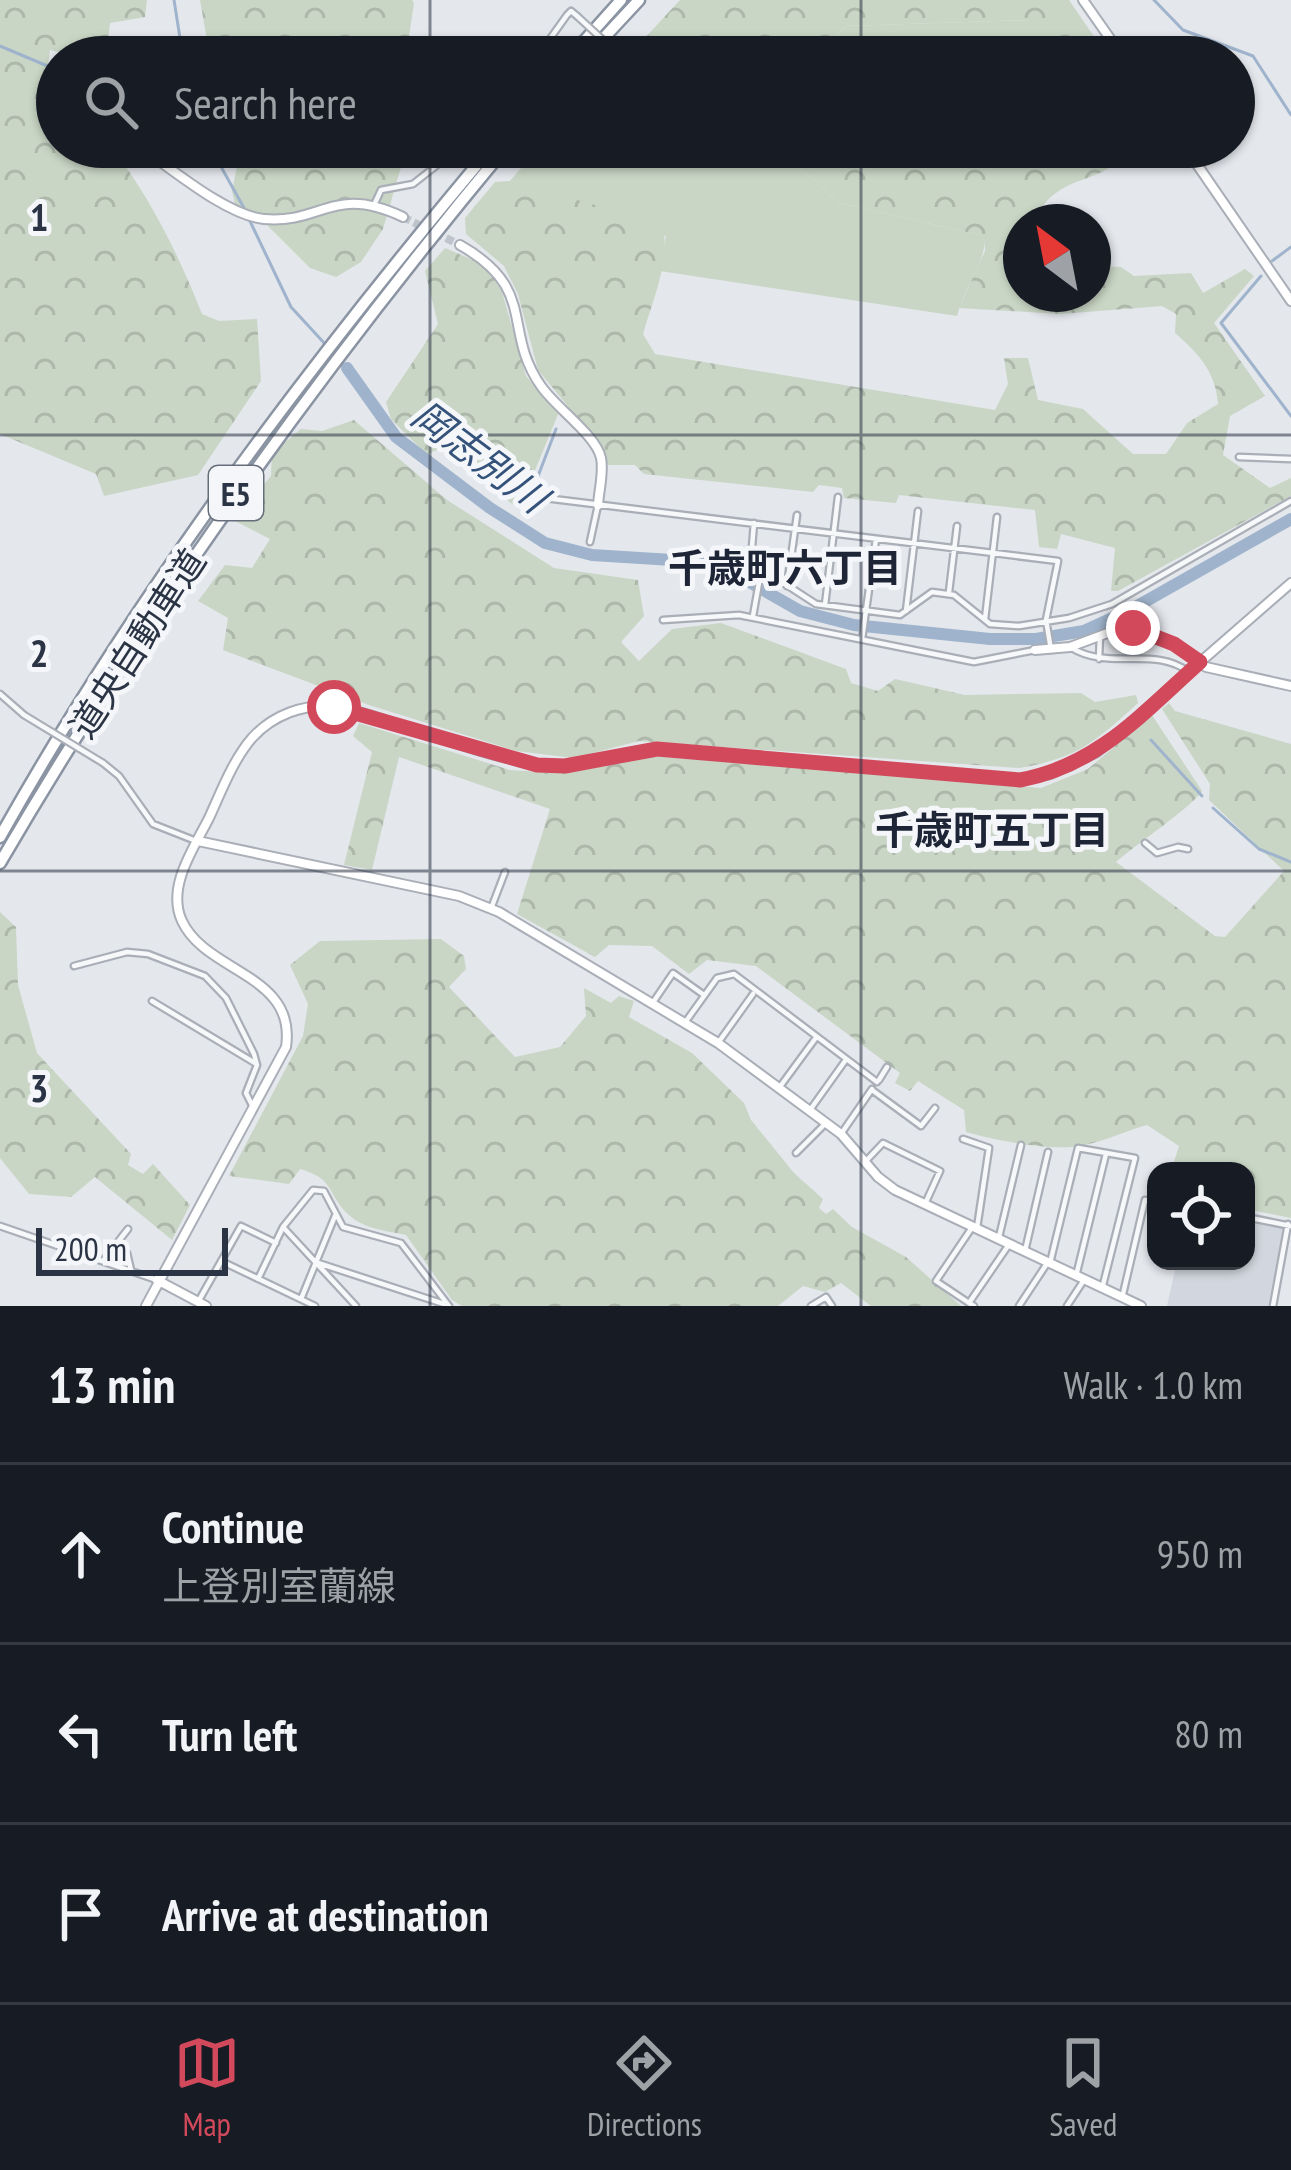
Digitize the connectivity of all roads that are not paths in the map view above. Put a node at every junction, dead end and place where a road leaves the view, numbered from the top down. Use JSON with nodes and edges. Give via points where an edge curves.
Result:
{"nodes":[{"id":1,"x":621,"y":0,"type":"edge"},
{"id":2,"x":639,"y":0,"type":"edge"},
{"id":3,"x":1083,"y":0,"type":"edge"},
{"id":4,"x":552,"y":36,"type":"edge"},
{"id":5,"x":589,"y":36,"type":"edge"},
{"id":6,"x":599,"y":36,"type":"edge"},
{"id":7,"x":606,"y":36,"type":"edge"},
{"id":8,"x":1108,"y":36,"type":"edge"},
{"id":9,"x":174,"y":168,"type":"edge"},
{"id":10,"x":433,"y":168,"type":"edge"},
{"id":11,"x":475,"y":168,"type":"edge"},
{"id":12,"x":489,"y":168,"type":"edge"},
{"id":13,"x":1199,"y":168,"type":"edge"},
{"id":14,"x":375,"y":203,"type":"junction"},
{"id":15,"x":403,"y":217,"type":"tunnel mouth"},
{"id":16,"x":460,"y":245,"type":"tunnel mouth"},
{"id":17,"x":1291,"y":302,"type":"edge"},
{"id":18,"x":1239,"y":457,"type":"dead end"},
{"id":19,"x":1291,"y":459,"type":"edge"},
{"id":20,"x":838,"y":497,"type":"dead end"},
{"id":21,"x":545,"y":498,"type":"dead end"},
{"id":22,"x":1291,"y":501,"type":"edge"},
{"id":23,"x":598,"y":505,"type":"junction"},
{"id":24,"x":918,"y":511,"type":"dead end"},
{"id":25,"x":797,"y":515,"type":"dead end"},
{"id":26,"x":997,"y":518,"type":"dead end"},
{"id":27,"x":754,"y":523,"type":"junction"},
{"id":28,"x":957,"y":526,"type":"dead end"},
{"id":29,"x":795,"y":529,"type":"junction"},
{"id":30,"x":834,"y":533,"type":"junction"},
{"id":31,"x":876,"y":538,"type":"junction"},
{"id":32,"x":590,"y":542,"type":"dead end"},
{"id":33,"x":914,"y":543,"type":"junction"},
{"id":34,"x":955,"y":549,"type":"junction"},
{"id":35,"x":993,"y":553,"type":"junction"},
{"id":36,"x":762,"y":571,"type":"junction"},
{"id":37,"x":1291,"y":583,"type":"edge"},
{"id":38,"x":787,"y":587,"type":"junction"},
{"id":39,"x":949,"y":595,"type":"junction"},
{"id":40,"x":825,"y":606,"type":"junction"},
{"id":41,"x":865,"y":610,"type":"junction"},
{"id":42,"x":906,"y":611,"type":"junction"},
{"id":43,"x":753,"y":617,"type":"junction"},
{"id":44,"x":663,"y":620,"type":"dead end"},
{"id":45,"x":985,"y":620,"type":"junction"},
{"id":46,"x":1047,"y":622,"type":"junction"},
{"id":47,"x":862,"y":636,"type":"junction"},
{"id":48,"x":1100,"y":636,"type":"junction"},
{"id":49,"x":1051,"y":646,"type":"junction"},
{"id":50,"x":1070,"y":647,"type":"junction"},
{"id":51,"x":1035,"y":650,"type":"joint"},
{"id":52,"x":1099,"y":659,"type":"junction"},
{"id":53,"x":1200,"y":662,"type":"junction"},
{"id":54,"x":1189,"y":672,"type":"junction"},
{"id":55,"x":1291,"y":686,"type":"edge"},
{"id":56,"x":0,"y":694,"type":"edge"},
{"id":57,"x":0,"y":837,"type":"edge"},
{"id":58,"x":197,"y":842,"type":"junction"},
{"id":59,"x":1145,"y":843,"type":"dead end"},
{"id":60,"x":1188,"y":848,"type":"dead end"},
{"id":61,"x":0,"y":863,"type":"edge"},
{"id":62,"x":505,"y":872,"type":"dead end"},
{"id":63,"x":491,"y":908,"type":"junction"},
{"id":64,"x":74,"y":966,"type":"dead end"},
{"id":65,"x":754,"y":992,"type":"junction"},
{"id":66,"x":704,"y":995,"type":"junction"},
{"id":67,"x":152,"y":1001,"type":"dead end"},
{"id":68,"x":652,"y":1004,"type":"junction"},
{"id":69,"x":684,"y":1024,"type":"junction"},
{"id":70,"x":816,"y":1037,"type":"junction"},
{"id":71,"x":718,"y":1043,"type":"junction"},
{"id":72,"x":847,"y":1059,"type":"junction"},
{"id":73,"x":257,"y":1065,"type":"junction"},
{"id":74,"x":887,"y":1067,"type":"dead end"},
{"id":75,"x":877,"y":1082,"type":"junction"},
{"id":76,"x":779,"y":1088,"type":"junction"},
{"id":77,"x":872,"y":1090,"type":"junction"},
{"id":78,"x":254,"y":1108,"type":"junction"},
{"id":79,"x":935,"y":1108,"type":"dead end"},
{"id":80,"x":810,"y":1110,"type":"junction"},
{"id":81,"x":826,"y":1122,"type":"junction"},
{"id":82,"x":841,"y":1134,"type":"junction"},
{"id":83,"x":963,"y":1139,"type":"dead end"},
{"id":84,"x":1021,"y":1145,"type":"dead end"},
{"id":85,"x":1048,"y":1152,"type":"dead end"},
{"id":86,"x":1106,"y":1153,"type":"junction"},
{"id":87,"x":796,"y":1154,"type":"dead end"},
{"id":88,"x":866,"y":1162,"type":"junction"},
{"id":89,"x":1147,"y":1200,"type":"edge"},
{"id":90,"x":925,"y":1205,"type":"junction"},
{"id":91,"x":336,"y":1213,"type":"junction"},
{"id":92,"x":1255,"y":1219,"type":"edge"},
{"id":93,"x":1289,"y":1225,"type":"edge"},
{"id":94,"x":0,"y":1226,"type":"edge"},
{"id":95,"x":283,"y":1227,"type":"junction"},
{"id":96,"x":975,"y":1227,"type":"junction"},
{"id":97,"x":128,"y":1229,"type":"dead end"},
{"id":98,"x":999,"y":1237,"type":"junction"},
{"id":99,"x":276,"y":1243,"type":"junction"},
{"id":100,"x":1010,"y":1243,"type":"junction"},
{"id":101,"x":1287,"y":1243,"type":"edge"},
{"id":102,"x":1024,"y":1251,"type":"junction"},
{"id":103,"x":127,"y":1252,"type":"dead end"},
{"id":104,"x":103,"y":1261,"type":"junction"},
{"id":105,"x":221,"y":1261,"type":"junction"},
{"id":106,"x":1049,"y":1262,"type":"junction"},
{"id":107,"x":318,"y":1263,"type":"junction"},
{"id":108,"x":131,"y":1271,"type":"junction"},
{"id":109,"x":1080,"y":1278,"type":"junction"},
{"id":110,"x":258,"y":1279,"type":"junction"},
{"id":111,"x":157,"y":1280,"type":"junction"},
{"id":112,"x":1102,"y":1289,"type":"junction"},
{"id":113,"x":348,"y":1297,"type":"junction"},
{"id":114,"x":1120,"y":1297,"type":"junction"},
{"id":115,"x":301,"y":1299,"type":"junction"},
{"id":116,"x":194,"y":1303,"type":"edge"},
{"id":117,"x":972,"y":1305,"type":"edge"},
{"id":118,"x":146,"y":1306,"type":"edge"},
{"id":119,"x":315,"y":1306,"type":"edge"},
{"id":120,"x":343,"y":1306,"type":"edge"},
{"id":121,"x":356,"y":1306,"type":"edge"},
{"id":122,"x":449,"y":1306,"type":"edge"},
{"id":123,"x":811,"y":1306,"type":"edge"},
{"id":124,"x":832,"y":1306,"type":"edge"},
{"id":125,"x":1019,"y":1306,"type":"edge"},
{"id":126,"x":1067,"y":1306,"type":"edge"},
{"id":127,"x":1113,"y":1306,"type":"edge"},
{"id":128,"x":1141,"y":1306,"type":"edge"},
{"id":129,"x":1273,"y":1306,"type":"edge"}],
"edges":[{"from":1,"to":5,"type":"highway"},
{"from":2,"to":7,"type":"highway"},
{"from":3,"to":8,"type":"main road"},
{"from":4,"to":6,"type":"street","bridge":true,"via":[[571,11]]},
{"from":9,"to":14,"type":"main road","via":[[252,217]]},
{"from":10,"to":14,"type":"street","via":[[413,184],[381,190]]},
{"from":11,"to":57,"type":"highway","name":"道央自動車道","number":"E5","via":[[341,330],[186,544]]},
{"from":12,"to":61,"type":"highway","name":"道央自動車道","number":"E5","via":[[245,480]]},
{"from":13,"to":17,"type":"main road"},
{"from":14,"to":15,"type":"main road"},
{"from":16,"to":23,"type":"main road","via":[[509,288],[534,375],[596,446]]},
{"from":18,"to":19,"type":"street"},
{"from":20,"to":30,"type":"street"},
{"from":21,"to":23,"type":"street"},
{"from":22,"to":46,"type":"street","via":[[1112,604]]},
{"from":23,"to":27,"type":"street"},
{"from":23,"to":32,"type":"street"},
{"from":24,"to":33,"type":"street"},
{"from":25,"to":29,"type":"street"},
{"from":26,"to":35,"type":"street"},
{"from":27,"to":29,"type":"street"},
{"from":27,"to":36,"type":"street"},
{"from":28,"to":34,"type":"street"},
{"from":29,"to":30,"type":"street"},
{"from":29,"to":38,"type":"street"},
{"from":30,"to":31,"type":"street"},
{"from":30,"to":40,"type":"street"},
{"from":31,"to":33,"type":"street"},
{"from":31,"to":41,"type":"street"},
{"from":33,"to":34,"type":"street"},
{"from":33,"to":42,"type":"street"},
{"from":34,"to":35,"type":"street"},
{"from":34,"to":39,"type":"street"},
{"from":35,"to":45,"type":"street"},
{"from":35,"to":46,"type":"street","via":[[1058,561]]},
{"from":36,"to":38,"type":"street"},
{"from":36,"to":43,"type":"street"},
{"from":37,"to":53,"type":"main road"},
{"from":38,"to":40,"type":"street"},
{"from":39,"to":42,"type":"street","via":[[932,592]]},
{"from":39,"to":45,"type":"street"},
{"from":40,"to":41,"type":"street"},
{"from":41,"to":42,"type":"street"},
{"from":41,"to":47,"type":"street"},
{"from":43,"to":44,"type":"street"},
{"from":43,"to":47,"type":"street"},
{"from":45,"to":46,"type":"street"},
{"from":46,"to":49,"type":"street"},
{"from":47,"to":51,"type":"street","via":[[974,662]]},
{"from":48,"to":50,"type":"main road"},
{"from":48,"to":52,"type":"street"},
{"from":48,"to":53,"type":"main road","via":[[1142,630]]},
{"from":49,"to":50,"type":"main road"},
{"from":49,"to":51,"type":"main road"},
{"from":50,"to":52,"type":"street"},
{"from":52,"to":54,"type":"street","via":[[1137,657]]},
{"from":53,"to":54,"type":"main road"},
{"from":53,"to":55,"type":"main road"},
{"from":54,"to":58,"type":"main road","via":[[1096,752],[1020,780],[657,749],[537,765],[348,710],[310,707],[284,714],[254,737]]},
{"from":56,"to":58,"type":"street","bridge":true,"via":[[119,776],[153,824]]},
{"from":58,"to":63,"type":"main road"},
{"from":58,"to":78,"type":"main road","via":[[177,890],[182,922],[268,991],[286,1020],[282,1056]]},
{"from":59,"to":60,"type":"street","via":[[1157,853]]},
{"from":62,"to":63,"type":"street"},
{"from":63,"to":68,"type":"main road"},
{"from":64,"to":73,"type":"street","via":[[127,952],[205,976],[226,998]]},
{"from":65,"to":66,"type":"street","via":[[729,973]]},
{"from":65,"to":70,"type":"street"},
{"from":65,"to":71,"type":"street"},
{"from":66,"to":68,"type":"street","via":[[673,973]]},
{"from":66,"to":69,"type":"street"},
{"from":67,"to":73,"type":"street"},
{"from":68,"to":69,"type":"main road"},
{"from":69,"to":71,"type":"main road"},
{"from":70,"to":72,"type":"street"},
{"from":70,"to":76,"type":"street"},
{"from":71,"to":76,"type":"main road"},
{"from":72,"to":75,"type":"street"},
{"from":72,"to":80,"type":"street"},
{"from":73,"to":78,"type":"street","via":[[246,1093]]},
{"from":74,"to":75,"type":"street"},
{"from":75,"to":77,"type":"street"},
{"from":76,"to":80,"type":"main road"},
{"from":77,"to":79,"type":"street","via":[[921,1126]]},
{"from":77,"to":82,"type":"street"},
{"from":78,"to":111,"type":"main road"},
{"from":80,"to":81,"type":"main road"},
{"from":81,"to":82,"type":"main road"},
{"from":81,"to":87,"type":"street"},
{"from":82,"to":88,"type":"main road"},
{"from":83,"to":96,"type":"street","via":[[989,1148]]},
{"from":84,"to":98,"type":"street"},
{"from":85,"to":102,"type":"street"},
{"from":86,"to":106,"type":"street","via":[[1078,1148]]},
{"from":86,"to":109,"type":"street"},
{"from":86,"to":112,"type":"street","via":[[1135,1158]]},
{"from":88,"to":90,"type":"main road"},
{"from":88,"to":90,"type":"street","via":[[883,1143],[940,1171]]},
{"from":89,"to":114,"type":"street"},
{"from":90,"to":96,"type":"main road"},
{"from":91,"to":95,"type":"street","via":[[324,1191],[314,1190]]},
{"from":91,"to":107,"type":"street"},
{"from":91,"to":122,"type":"street","via":[[343,1227],[401,1243]]},
{"from":92,"to":93,"type":"street"},
{"from":93,"to":101,"type":"street"},
{"from":94,"to":104,"type":"street"},
{"from":95,"to":99,"type":"street"},
{"from":95,"to":107,"type":"street"},
{"from":96,"to":98,"type":"main road"},
{"from":96,"to":117,"type":"street","via":[[936,1281]]},
{"from":97,"to":104,"type":"street"},
{"from":98,"to":100,"type":"main road"},
{"from":99,"to":105,"type":"street","via":[[241,1226]]},
{"from":99,"to":110,"type":"street"},
{"from":100,"to":102,"type":"main road"},
{"from":100,"to":117,"type":"street"},
{"from":101,"to":129,"type":"street"},
{"from":102,"to":106,"type":"main road"},
{"from":103,"to":108,"type":"street"},
{"from":104,"to":108,"type":"street"},
{"from":105,"to":110,"type":"street"},
{"from":105,"to":116,"type":"street"},
{"from":106,"to":109,"type":"main road"},
{"from":106,"to":125,"type":"street"},
{"from":107,"to":113,"type":"street"},
{"from":107,"to":115,"type":"street"},
{"from":107,"to":122,"type":"street"},
{"from":108,"to":111,"type":"street"},
{"from":109,"to":112,"type":"main road"},
{"from":109,"to":126,"type":"street"},
{"from":110,"to":115,"type":"street"},
{"from":111,"to":116,"type":"main road"},
{"from":111,"to":118,"type":"main road"},
{"from":112,"to":114,"type":"main road"},
{"from":113,"to":120,"type":"street"},
{"from":113,"to":121,"type":"street"},
{"from":114,"to":127,"type":"street"},
{"from":114,"to":128,"type":"main road"},
{"from":115,"to":119,"type":"street"},
{"from":123,"to":124,"type":"street","via":[[826,1297]]}]}
